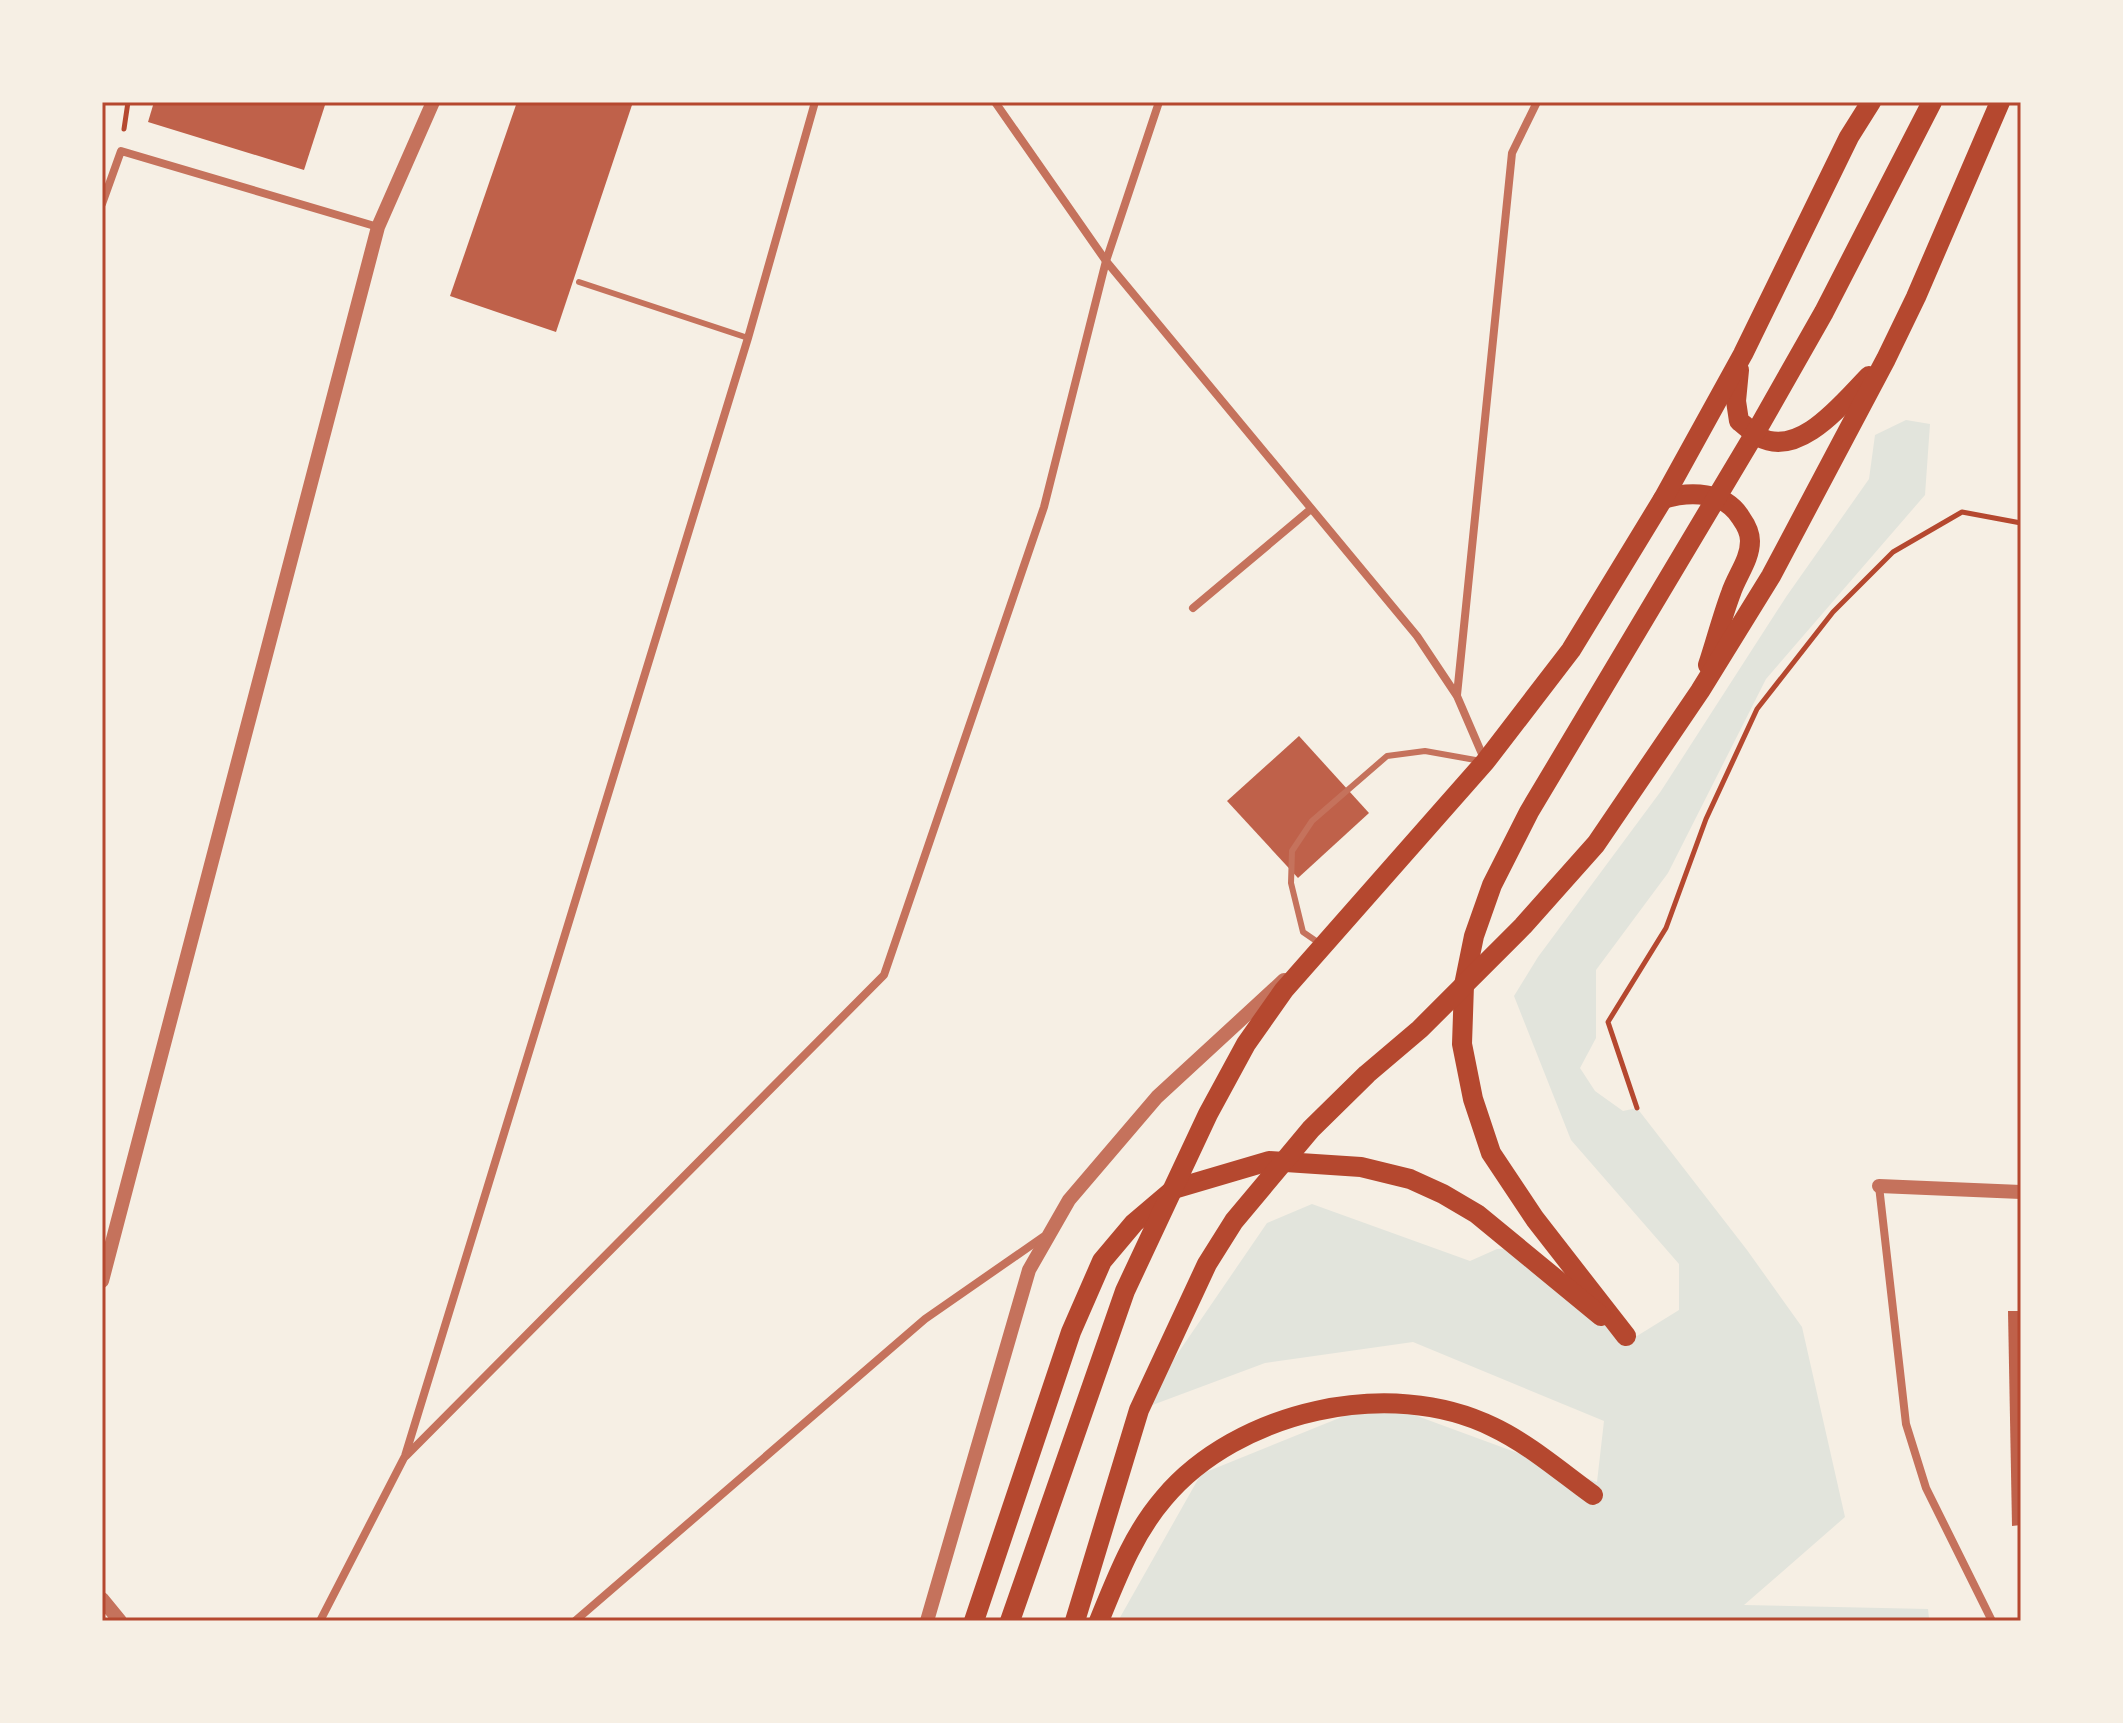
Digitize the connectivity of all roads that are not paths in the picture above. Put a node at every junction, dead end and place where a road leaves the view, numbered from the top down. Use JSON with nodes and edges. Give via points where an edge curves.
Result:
{"nodes":[{"id":1,"x":433,"y":102,"type":"edge"},
{"id":2,"x":815,"y":102,"type":"edge"},
{"id":3,"x":995,"y":102,"type":"edge"},
{"id":4,"x":1159,"y":102,"type":"edge"},
{"id":5,"x":1537,"y":102,"type":"edge"},
{"id":6,"x":1871,"y":102,"type":"edge"},
{"id":7,"x":1932,"y":102,"type":"edge"},
{"id":8,"x":2000,"y":102,"type":"edge"},
{"id":9,"x":102,"y":204,"type":"edge"},
{"id":10,"x":378,"y":227,"type":"junction"},
{"id":11,"x":1106,"y":261,"type":"junction"},
{"id":12,"x":579,"y":282,"type":"dead end"},
{"id":13,"x":748,"y":338,"type":"junction"},
{"id":14,"x":1743,"y":354,"type":"junction"},
{"id":15,"x":1886,"y":359,"type":"junction"},
{"id":16,"x":1663,"y":499,"type":"junction"},
{"id":17,"x":1311,"y":509,"type":"junction"},
{"id":18,"x":1193,"y":608,"type":"dead end"},
{"id":19,"x":1700,"y":691,"type":"junction"},
{"id":20,"x":1457,"y":696,"type":"junction"},
{"id":21,"x":1485,"y":762,"type":"junction"},
{"id":22,"x":1323,"y":945,"type":"junction"},
{"id":23,"x":1879,"y":1186,"type":"joint"},
{"id":24,"x":2021,"y":1192,"type":"edge"},
{"id":25,"x":1050,"y":1232,"type":"junction"},
{"id":26,"x":102,"y":1281,"type":"edge"},
{"id":27,"x":405,"y":1456,"type":"junction"},
{"id":28,"x":1593,"y":1495,"type":"dead end"},
{"id":29,"x":102,"y":1599,"type":"edge"},
{"id":30,"x":120,"y":1621,"type":"edge"},
{"id":31,"x":320,"y":1621,"type":"edge"},
{"id":32,"x":575,"y":1621,"type":"edge"},
{"id":33,"x":927,"y":1621,"type":"edge"},
{"id":34,"x":974,"y":1621,"type":"edge"},
{"id":35,"x":1010,"y":1621,"type":"edge"},
{"id":36,"x":1075,"y":1621,"type":"edge"},
{"id":37,"x":1099,"y":1621,"type":"edge"},
{"id":38,"x":1992,"y":1621,"type":"edge"}],
"edges":[{"from":1,"to":10,"type":"street"},
{"from":2,"to":13,"type":"street"},
{"from":3,"to":11,"type":"street"},
{"from":4,"to":11,"type":"street"},
{"from":5,"to":20,"type":"street","via":[[1512,153]]},
{"from":6,"to":14,"type":"main road"},
{"from":7,"to":34,"type":"main road","via":[[1761,423],[1529,812],[1492,885],[1474,936],[1464,985],[1462,1044],[1491,1153],[1626,1336],[1477,1214],[1410,1179],[1361,1167],[1269,1161],[1174,1189],[1134,1223],[1102,1261],[1071,1332]]},
{"from":8,"to":15,"type":"main road"},
{"from":9,"to":10,"type":"street","via":[[121,151]]},
{"from":10,"to":26,"type":"street"},
{"from":11,"to":17,"type":"street"},
{"from":11,"to":27,"type":"street","via":[[1044,507],[884,975]]},
{"from":12,"to":13,"type":"lane"},
{"from":13,"to":27,"type":"street"},
{"from":14,"to":15,"type":"main road","via":[[1737,381],[1739,421],[1761,438],[1777,442],[1809,433]]},
{"from":14,"to":16,"type":"main road"},
{"from":15,"to":19,"type":"main road","via":[[1771,576]]},
{"from":16,"to":19,"type":"main road","via":[[1684,493],[1726,502],[1751,538]]},
{"from":16,"to":21,"type":"main road","via":[[1571,650]]},
{"from":17,"to":18,"type":"street"},
{"from":17,"to":20,"type":"street","via":[[1417,636]]},
{"from":19,"to":36,"type":"main road","via":[[1586,856],[1461,988],[1311,1129],[1234,1221],[1207,1264],[1139,1410]]},
{"from":20,"to":21,"type":"street"},
{"from":21,"to":22,"type":"main road"},
{"from":21,"to":22,"type":"lane","via":[[1425,751],[1387,756],[1312,821],[1292,851],[1291,883],[1303,932]]},
{"from":22,"to":25,"type":"street","via":[[1157,1097],[1069,1200]]},
{"from":22,"to":35,"type":"main road","via":[[1246,1044],[1162,1207],[1125,1291]]},
{"from":23,"to":24,"type":"street"},
{"from":23,"to":38,"type":"street","via":[[1906,1424],[1926,1488]]},
{"from":25,"to":32,"type":"street","via":[[925,1319]]},
{"from":25,"to":33,"type":"street","via":[[1029,1270]]},
{"from":27,"to":31,"type":"street"},
{"from":28,"to":37,"type":"main road","via":[[1492,1426],[1439,1408],[1379,1402],[1308,1413],[1243,1435],[1194,1468],[1131,1544]]},
{"from":29,"to":30,"type":"street"}]}
